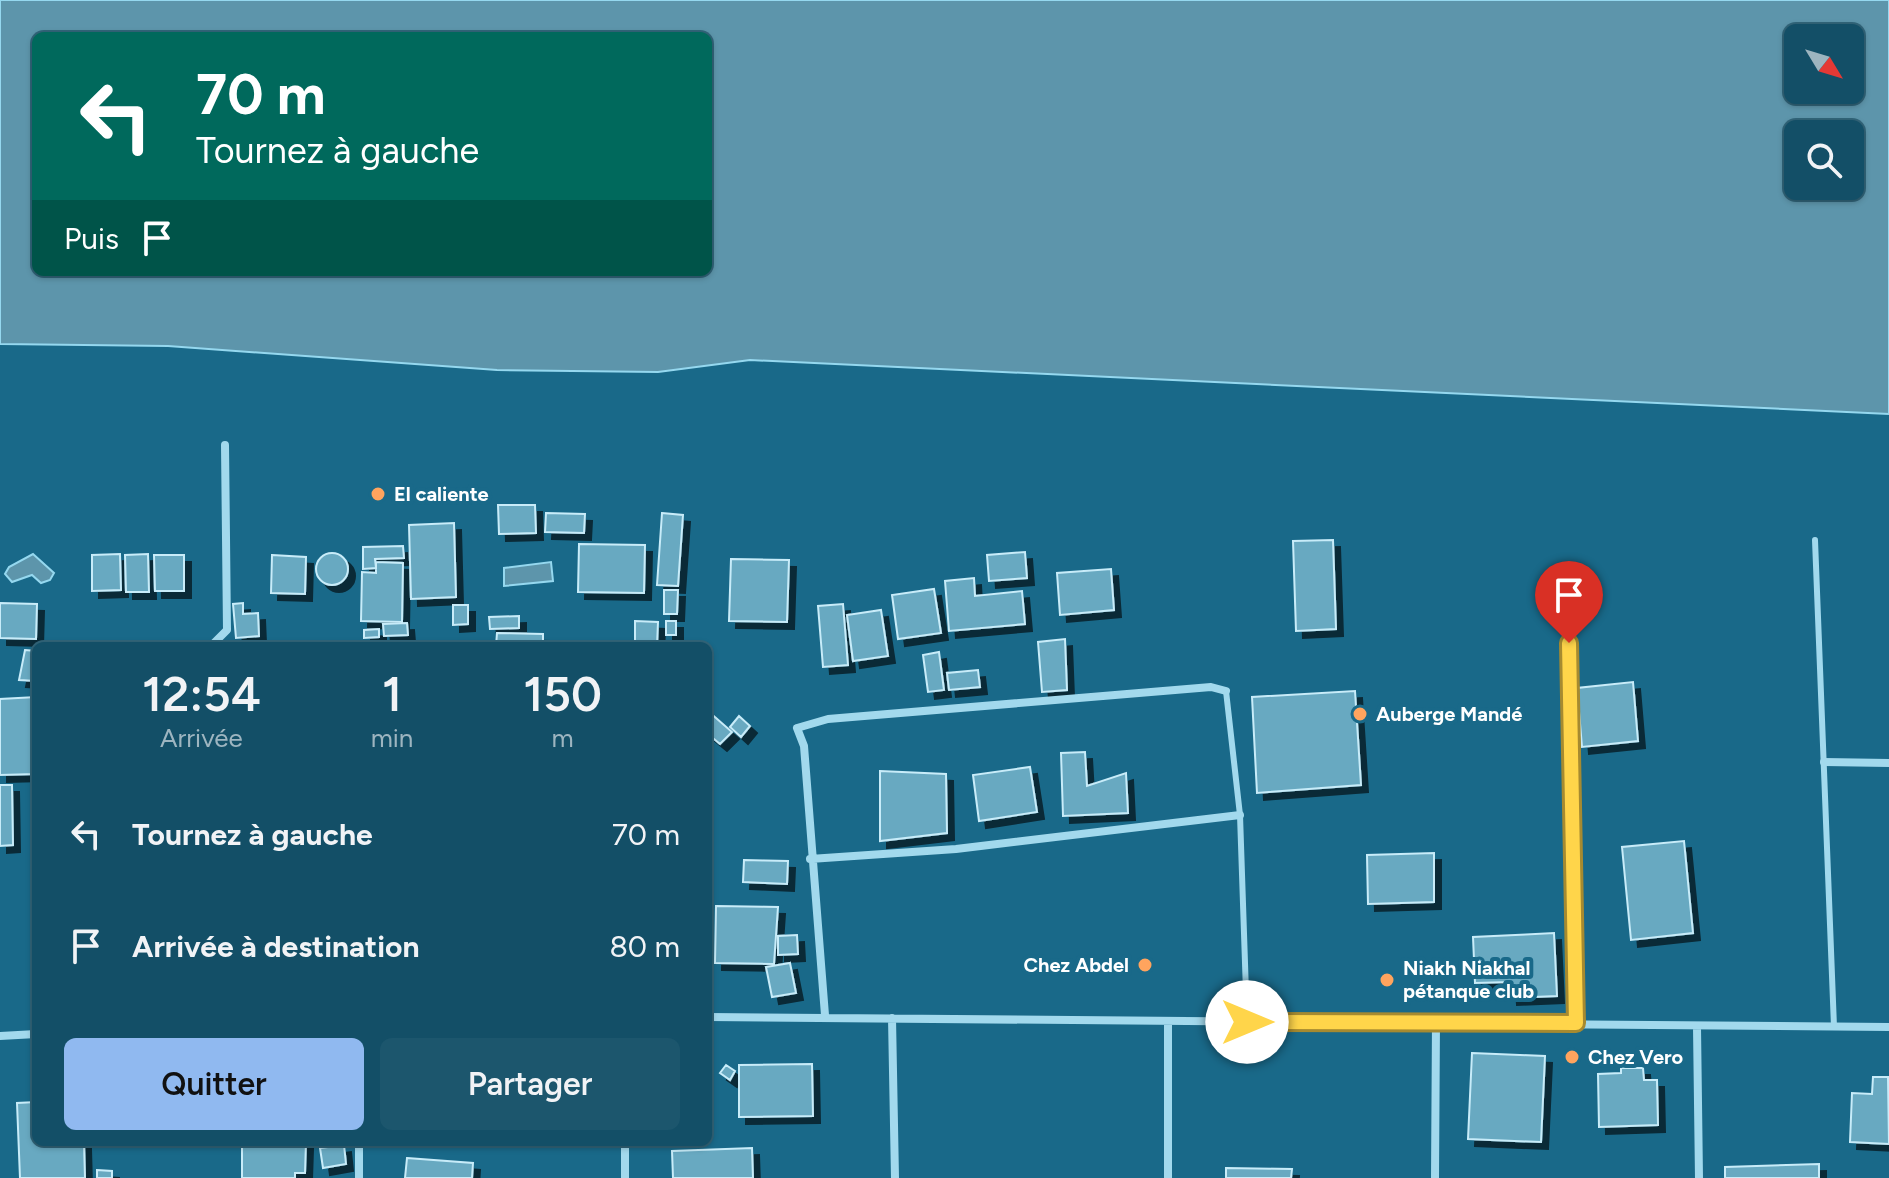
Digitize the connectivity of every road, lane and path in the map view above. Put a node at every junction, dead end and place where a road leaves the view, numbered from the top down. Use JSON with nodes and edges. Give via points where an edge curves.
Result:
{"nodes":[{"id":1,"x":225,"y":445,"type":"dead end"},
{"id":2,"x":1815,"y":540,"type":"dead end"},
{"id":3,"x":215,"y":642,"type":"edge"},
{"id":4,"x":1569,"y":643,"type":"dead end"},
{"id":5,"x":1226,"y":691,"type":"joint"},
{"id":6,"x":1824,"y":762,"type":"junction"},
{"id":7,"x":1889,"y":763,"type":"edge"},
{"id":8,"x":1240,"y":815,"type":"junction"},
{"id":9,"x":810,"y":859,"type":"junction"},
{"id":10,"x":825,"y":1015,"type":"junction"},
{"id":11,"x":712,"y":1017,"type":"edge"},
{"id":12,"x":892,"y":1018,"type":"junction"},
{"id":13,"x":1436,"y":1021,"type":"junction"},
{"id":14,"x":1247,"y":1022,"type":"junction"},
{"id":15,"x":1168,"y":1023,"type":"junction"},
{"id":16,"x":1576,"y":1023,"type":"junction"},
{"id":17,"x":1697,"y":1027,"type":"junction"},
{"id":18,"x":1834,"y":1027,"type":"junction"},
{"id":19,"x":1889,"y":1027,"type":"edge"},
{"id":20,"x":32,"y":1034,"type":"edge"},
{"id":21,"x":0,"y":1036,"type":"edge"},
{"id":22,"x":359,"y":1146,"type":"edge"},
{"id":23,"x":625,"y":1146,"type":"edge"},
{"id":24,"x":359,"y":1178,"type":"edge"},
{"id":25,"x":625,"y":1178,"type":"edge"},
{"id":26,"x":895,"y":1178,"type":"edge"},
{"id":27,"x":1168,"y":1178,"type":"edge"},
{"id":28,"x":1435,"y":1178,"type":"edge"},
{"id":29,"x":1699,"y":1178,"type":"edge"}],
"edges":[{"from":1,"to":3,"type":"street","via":[[227,630]]},
{"from":2,"to":6,"type":"lane"},
{"from":4,"to":16,"type":"lane"},
{"from":5,"to":8,"type":"lane"},
{"from":5,"to":9,"type":"street","via":[[1211,687],[828,719],[797,728],[804,746]]},
{"from":6,"to":7,"type":"street"},
{"from":6,"to":18,"type":"lane"},
{"from":8,"to":9,"type":"street","via":[[956,849]]},
{"from":8,"to":14,"type":"lane"},
{"from":9,"to":10,"type":"street"},
{"from":10,"to":11,"type":"street"},
{"from":10,"to":12,"type":"street"},
{"from":12,"to":15,"type":"street"},
{"from":12,"to":26,"type":"street"},
{"from":13,"to":14,"type":"street"},
{"from":13,"to":16,"type":"street"},
{"from":13,"to":28,"type":"street"},
{"from":14,"to":15,"type":"street"},
{"from":15,"to":27,"type":"street"},
{"from":16,"to":17,"type":"street"},
{"from":17,"to":18,"type":"street"},
{"from":17,"to":29,"type":"street"},
{"from":18,"to":19,"type":"street"},
{"from":20,"to":21,"type":"street"},
{"from":22,"to":24,"type":"street"},
{"from":23,"to":25,"type":"street"}]}
